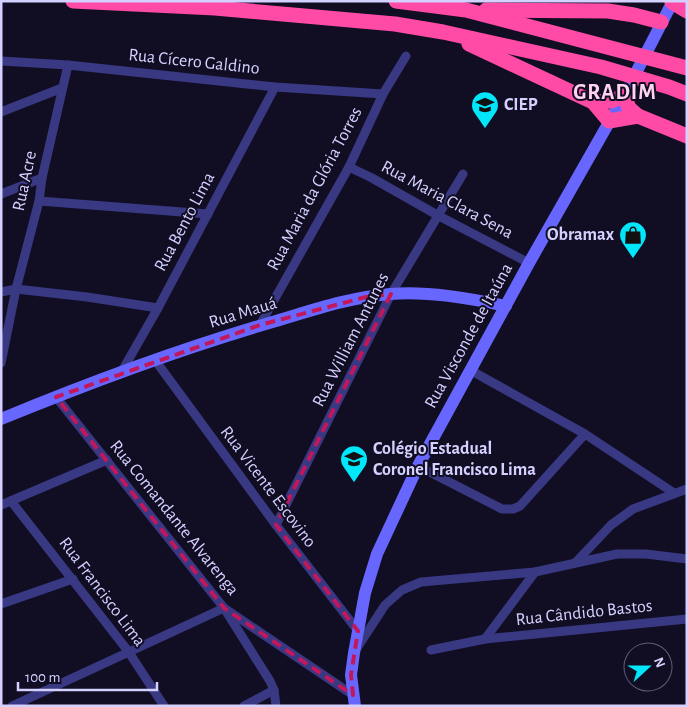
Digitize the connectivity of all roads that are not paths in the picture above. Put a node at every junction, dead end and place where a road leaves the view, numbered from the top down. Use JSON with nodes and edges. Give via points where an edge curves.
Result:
{"nodes":[{"id":1,"x":73,"y":1,"type":"edge"},
{"id":2,"x":396,"y":1,"type":"edge"},
{"id":3,"x":672,"y":1,"type":"edge"},
{"id":4,"x":466,"y":10,"type":"junction"},
{"id":5,"x":687,"y":11,"type":"edge"},
{"id":6,"x":661,"y":22,"type":"junction"},
{"id":7,"x":443,"y":32,"type":"junction"},
{"id":8,"x":406,"y":56,"type":"dead end"},
{"id":9,"x":1,"y":61,"type":"edge"},
{"id":10,"x":68,"y":65,"type":"junction"},
{"id":11,"x":682,"y":66,"type":"edge"},
{"id":12,"x":275,"y":87,"type":"junction"},
{"id":13,"x":62,"y":88,"type":"junction"},
{"id":14,"x":384,"y":94,"type":"junction"},
{"id":15,"x":687,"y":94,"type":"edge"},
{"id":16,"x":624,"y":96,"type":"junction"},
{"id":17,"x":593,"y":102,"type":"junction"},
{"id":18,"x":1,"y":112,"type":"edge"},
{"id":19,"x":638,"y":116,"type":"junction"},
{"id":20,"x":609,"y":121,"type":"junction"},
{"id":21,"x":687,"y":136,"type":"edge"},
{"id":22,"x":349,"y":167,"type":"junction"},
{"id":23,"x":463,"y":174,"type":"dead end"},
{"id":24,"x":42,"y":178,"type":"junction"},
{"id":25,"x":1,"y":194,"type":"edge"},
{"id":26,"x":39,"y":201,"type":"junction"},
{"id":27,"x":208,"y":214,"type":"junction"},
{"id":28,"x":439,"y":216,"type":"junction"},
{"id":29,"x":529,"y":263,"type":"junction"},
{"id":30,"x":16,"y":289,"type":"junction"},
{"id":31,"x":1,"y":292,"type":"edge"},
{"id":32,"x":391,"y":294,"type":"junction"},
{"id":33,"x":506,"y":306,"type":"junction"},
{"id":34,"x":158,"y":308,"type":"junction"},
{"id":35,"x":260,"y":325,"type":"junction"},
{"id":36,"x":155,"y":360,"type":"junction"},
{"id":37,"x":1,"y":363,"type":"edge"},
{"id":38,"x":470,"y":370,"type":"junction"},
{"id":39,"x":122,"y":371,"type":"junction"},
{"id":40,"x":56,"y":397,"type":"junction"},
{"id":41,"x":1,"y":419,"type":"edge"},
{"id":42,"x":585,"y":434,"type":"junction"},
{"id":43,"x":107,"y":460,"type":"junction"},
{"id":44,"x":418,"y":466,"type":"junction"},
{"id":45,"x":687,"y":489,"type":"edge"},
{"id":46,"x":674,"y":493,"type":"junction"},
{"id":47,"x":11,"y":501,"type":"junction"},
{"id":48,"x":1,"y":505,"type":"edge"},
{"id":49,"x":276,"y":526,"type":"junction"},
{"id":50,"x":687,"y":559,"type":"edge"},
{"id":51,"x":576,"y":562,"type":"junction"},
{"id":52,"x":535,"y":572,"type":"junction"},
{"id":53,"x":73,"y":578,"type":"junction"},
{"id":54,"x":1,"y":604,"type":"edge"},
{"id":55,"x":224,"y":608,"type":"junction"},
{"id":56,"x":687,"y":619,"type":"edge"},
{"id":57,"x":358,"y":631,"type":"junction"},
{"id":58,"x":485,"y":639,"type":"junction"},
{"id":59,"x":431,"y":650,"type":"dead end"},
{"id":60,"x":128,"y":651,"type":"junction"},
{"id":61,"x":354,"y":653,"type":"junction"},
{"id":62,"x":274,"y":690,"type":"junction"},
{"id":63,"x":354,"y":700,"type":"edge"},
{"id":64,"x":12,"y":706,"type":"edge"},
{"id":65,"x":164,"y":706,"type":"edge"},
{"id":66,"x":244,"y":706,"type":"edge"},
{"id":67,"x":276,"y":706,"type":"edge"}],
"edges":[{"from":1,"to":7,"type":"highway","via":[[324,17]]},
{"from":2,"to":4,"type":"highway"},
{"from":3,"to":5,"type":"highway"},
{"from":3,"to":6,"type":"main road","name":"Rua Visconde de Itaúna"},
{"from":4,"to":6,"type":"highway","via":[[608,11]]},
{"from":4,"to":11,"type":"highway"},
{"from":6,"to":16,"type":"main road","name":"Rua Visconde de Itaúna"},
{"from":7,"to":15,"type":"highway","via":[[601,67]]},
{"from":7,"to":17,"type":"highway"},
{"from":8,"to":14,"type":"street","name":"Rua Maria da Glória Torres"},
{"from":9,"to":10,"type":"street","name":"Rua Cícero Galdino"},
{"from":10,"to":12,"type":"street","name":"Rua Cícero Galdino"},
{"from":10,"to":13,"type":"street","name":"Rua Acre"},
{"from":12,"to":14,"type":"street","name":"Rua Cícero Galdino"},
{"from":12,"to":27,"type":"street","name":"Rua Bento Lima"},
{"from":13,"to":18,"type":"street"},
{"from":13,"to":24,"type":"street","name":"Rua Acre"},
{"from":14,"to":22,"type":"street","name":"Rua Maria da Glória Torres"},
{"from":16,"to":17,"type":"highway"},
{"from":16,"to":19,"type":"highway","via":[[629,108]]},
{"from":16,"to":20,"type":"main road","name":"Rua Visconde de Itaúna"},
{"from":17,"to":20,"type":"highway"},
{"from":19,"to":20,"type":"highway"},
{"from":19,"to":21,"type":"highway"},
{"from":20,"to":29,"type":"main road","name":"Rua Visconde de Itaúna"},
{"from":22,"to":28,"type":"street","name":"Rua Maria Clara Sena"},
{"from":22,"to":35,"type":"street","name":"Rua Maria da Glória Torres"},
{"from":23,"to":28,"type":"street","name":"Rua William Antunes"},
{"from":24,"to":25,"type":"street"},
{"from":24,"to":26,"type":"street","name":"Rua Acre"},
{"from":26,"to":27,"type":"street"},
{"from":26,"to":30,"type":"street","name":"Rua Acre"},
{"from":27,"to":34,"type":"street","name":"Rua Bento Lima"},
{"from":28,"to":29,"type":"street","name":"Rua Maria Clara Sena"},
{"from":28,"to":32,"type":"street","name":"Rua William Antunes"},
{"from":29,"to":33,"type":"main road","name":"Rua Visconde de Itaúna"},
{"from":30,"to":31,"type":"street"},
{"from":30,"to":34,"type":"street"},
{"from":30,"to":37,"type":"street","name":"Rua Acre"},
{"from":32,"to":33,"type":"main road","name":"Rua Mauá","via":[[439,295]]},
{"from":32,"to":35,"type":"main road","name":"Rua Mauá","via":[[358,298]]},
{"from":32,"to":49,"type":"street","name":"Rua William Antunes"},
{"from":33,"to":38,"type":"main road","name":"Rua Visconde de Itaúna"},
{"from":34,"to":39,"type":"street","name":"Rua Bento Lima"},
{"from":35,"to":36,"type":"main road","name":"Rua Mauá"},
{"from":36,"to":39,"type":"main road","name":"Rua Mauá"},
{"from":36,"to":49,"type":"street","name":"Rua Vicente Escovino"},
{"from":38,"to":42,"type":"street"},
{"from":38,"to":44,"type":"main road","name":"Rua Visconde de Itaúna"},
{"from":39,"to":40,"type":"main road","name":"Rua Mauá"},
{"from":40,"to":41,"type":"main road","name":"Rua Mauá"},
{"from":40,"to":43,"type":"street","name":"Rua Comandante Alvarenga"},
{"from":42,"to":44,"type":"street","via":[[520,506],[513,509],[502,510]]},
{"from":42,"to":46,"type":"street"},
{"from":43,"to":47,"type":"street"},
{"from":43,"to":55,"type":"street","name":"Rua Comandante Alvarenga"},
{"from":44,"to":57,"type":"main road","name":"Rua Visconde de Itaúna","via":[[377,554]]},
{"from":45,"to":46,"type":"street"},
{"from":46,"to":51,"type":"street","via":[[633,509],[611,525]]},
{"from":47,"to":48,"type":"street"},
{"from":47,"to":53,"type":"street","name":"Rua Francisco Lima"},
{"from":49,"to":57,"type":"street","name":"Rua Vicente Escovino"},
{"from":50,"to":51,"type":"street","via":[[618,554]]},
{"from":51,"to":52,"type":"street"},
{"from":52,"to":58,"type":"street","name":"Rua Cândido Bastos"},
{"from":52,"to":61,"type":"street","via":[[421,582],[402,590],[385,605]]},
{"from":53,"to":54,"type":"street"},
{"from":53,"to":60,"type":"street","name":"Rua Francisco Lima"},
{"from":55,"to":60,"type":"street"},
{"from":55,"to":62,"type":"street"},
{"from":55,"to":63,"type":"street","name":"Rua Comandante Alvarenga"},
{"from":56,"to":58,"type":"street","name":"Rua Cândido Bastos"},
{"from":57,"to":61,"type":"main road","name":"Rua Visconde de Itaúna"},
{"from":58,"to":59,"type":"street","name":"Rua Cândido Bastos"},
{"from":60,"to":64,"type":"street"},
{"from":60,"to":65,"type":"street","name":"Rua Francisco Lima"},
{"from":61,"to":63,"type":"main road","name":"Rua Visconde de Itaúna","via":[[351,675]]},
{"from":62,"to":66,"type":"street"},
{"from":62,"to":67,"type":"street"}]}
